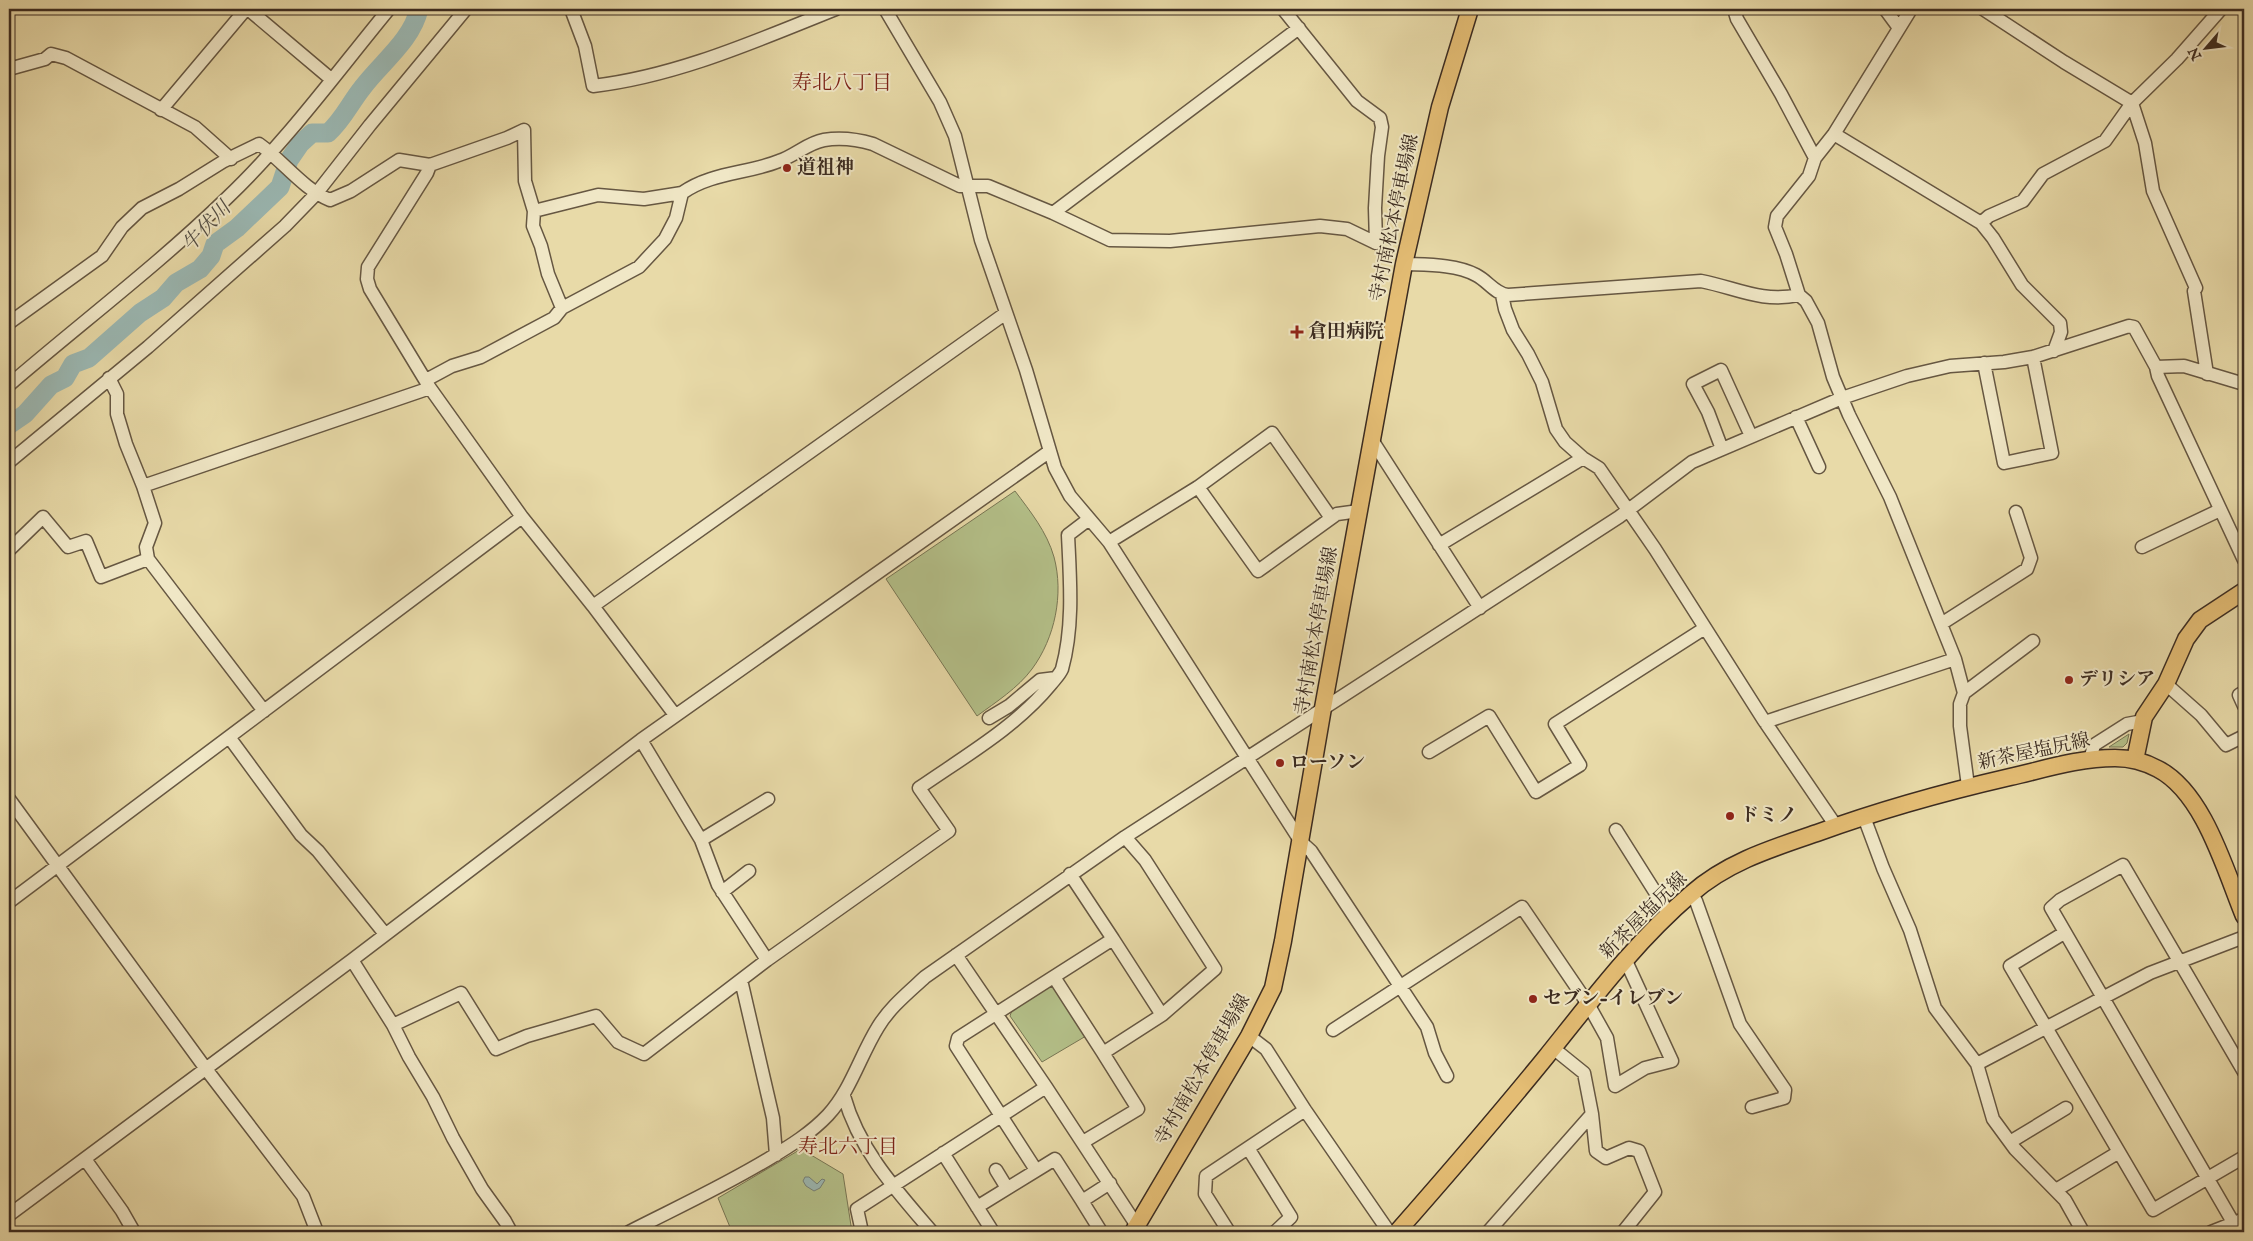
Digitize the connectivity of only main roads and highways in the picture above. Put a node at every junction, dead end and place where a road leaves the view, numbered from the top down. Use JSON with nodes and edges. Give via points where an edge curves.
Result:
{"nodes":[{"id":1,"x":1470,"y":9,"type":"edge"},
{"id":2,"x":2244,"y":591,"type":"edge"},
{"id":3,"x":2135,"y":760,"type":"junction"},
{"id":4,"x":2244,"y":916,"type":"edge"},
{"id":5,"x":1137,"y":1230,"type":"edge"},
{"id":6,"x":1397,"y":1232,"type":"edge"}],
"edges":[{"from":1,"to":5,"type":"main road","name":"寺村南松本停車場線","via":[[1440,107],[1404,264],[1272,988],[1249,1036]]},
{"from":2,"to":3,"type":"main road","via":[[2200,620],[2186,639],[2166,684],[2143,721]]},
{"from":3,"to":4,"type":"main road","name":"新茶屋塩尻線","via":[[2167,774],[2188,793],[2210,834]]},
{"from":3,"to":6,"type":"main road","name":"新茶屋塩尻線","via":[[2090,760],[1911,801],[1760,852],[1724,870],[1669,914],[1626,961]]}]}
